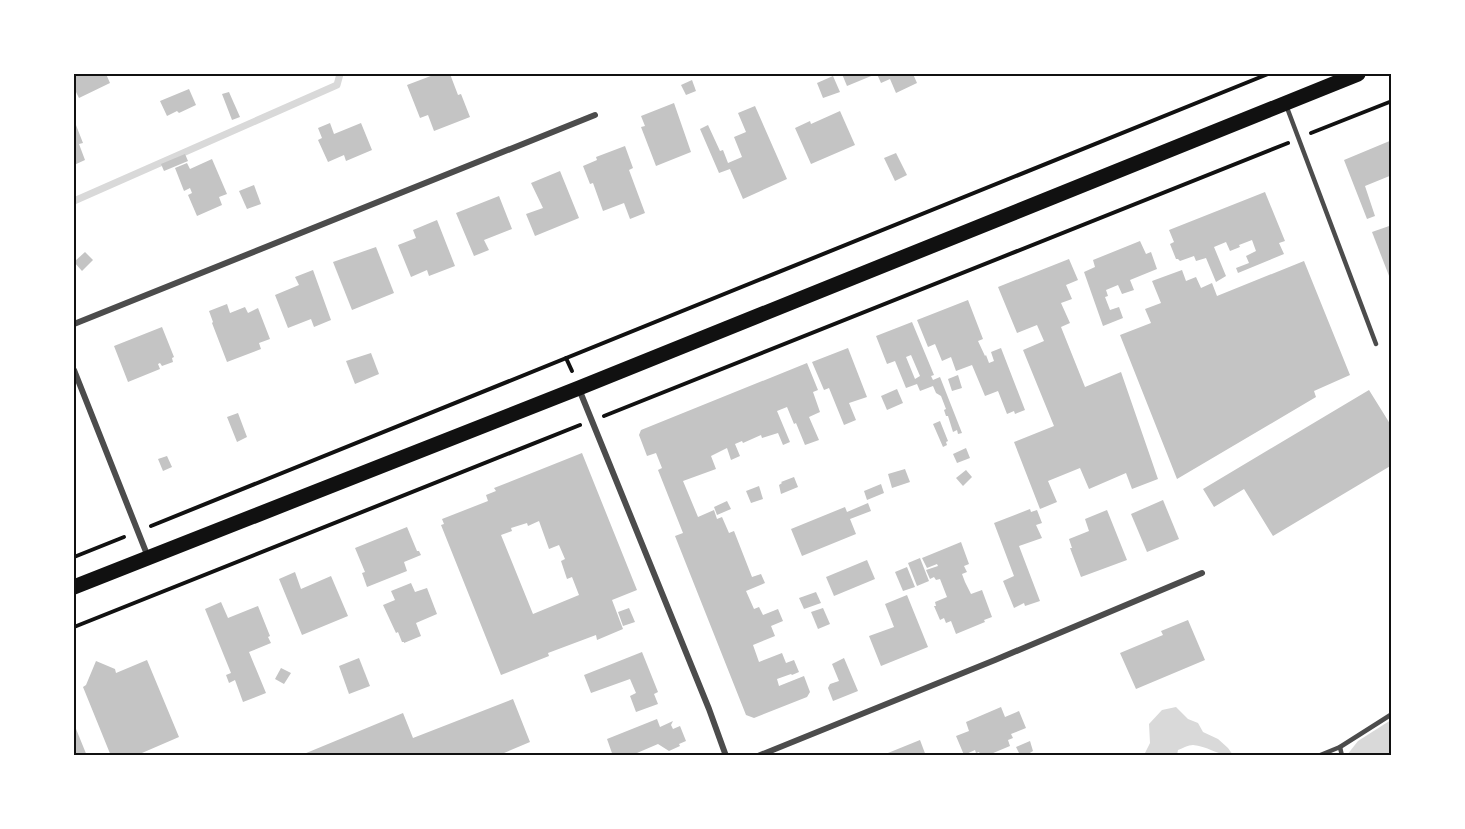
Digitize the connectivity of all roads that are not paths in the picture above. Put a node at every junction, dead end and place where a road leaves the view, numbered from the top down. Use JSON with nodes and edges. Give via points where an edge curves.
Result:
{"nodes":[{"id":1,"x":1358,"y":74,"type":"edge"},
{"id":2,"x":1285,"y":103,"type":"junction"},
{"id":3,"x":595,"y":115,"type":"dead end"},
{"id":4,"x":74,"y":324,"type":"edge"},
{"id":5,"x":1377,"y":344,"type":"dead end"},
{"id":6,"x":74,"y":370,"type":"edge"},
{"id":7,"x":579,"y":388,"type":"junction"},
{"id":8,"x":148,"y":558,"type":"junction"},
{"id":9,"x":1202,"y":573,"type":"dead end"},
{"id":10,"x":74,"y":587,"type":"edge"},
{"id":11,"x":1392,"y":714,"type":"edge"},
{"id":12,"x":1340,"y":747,"type":"junction"},
{"id":13,"x":726,"y":756,"type":"edge"},
{"id":14,"x":758,"y":756,"type":"edge"},
{"id":15,"x":1318,"y":756,"type":"edge"},
{"id":16,"x":1341,"y":756,"type":"edge"}],
"edges":[{"from":1,"to":2,"type":"main road"},
{"from":2,"to":5,"type":"lane"},
{"from":2,"to":7,"type":"main road"},
{"from":3,"to":4,"type":"street"},
{"from":6,"to":8,"type":"street"},
{"from":7,"to":8,"type":"main road"},
{"from":7,"to":13,"type":"street"},
{"from":8,"to":10,"type":"main road"},
{"from":9,"to":14,"type":"street"},
{"from":11,"to":12,"type":"lane"},
{"from":12,"to":15,"type":"lane"},
{"from":12,"to":16,"type":"lane"}]}
